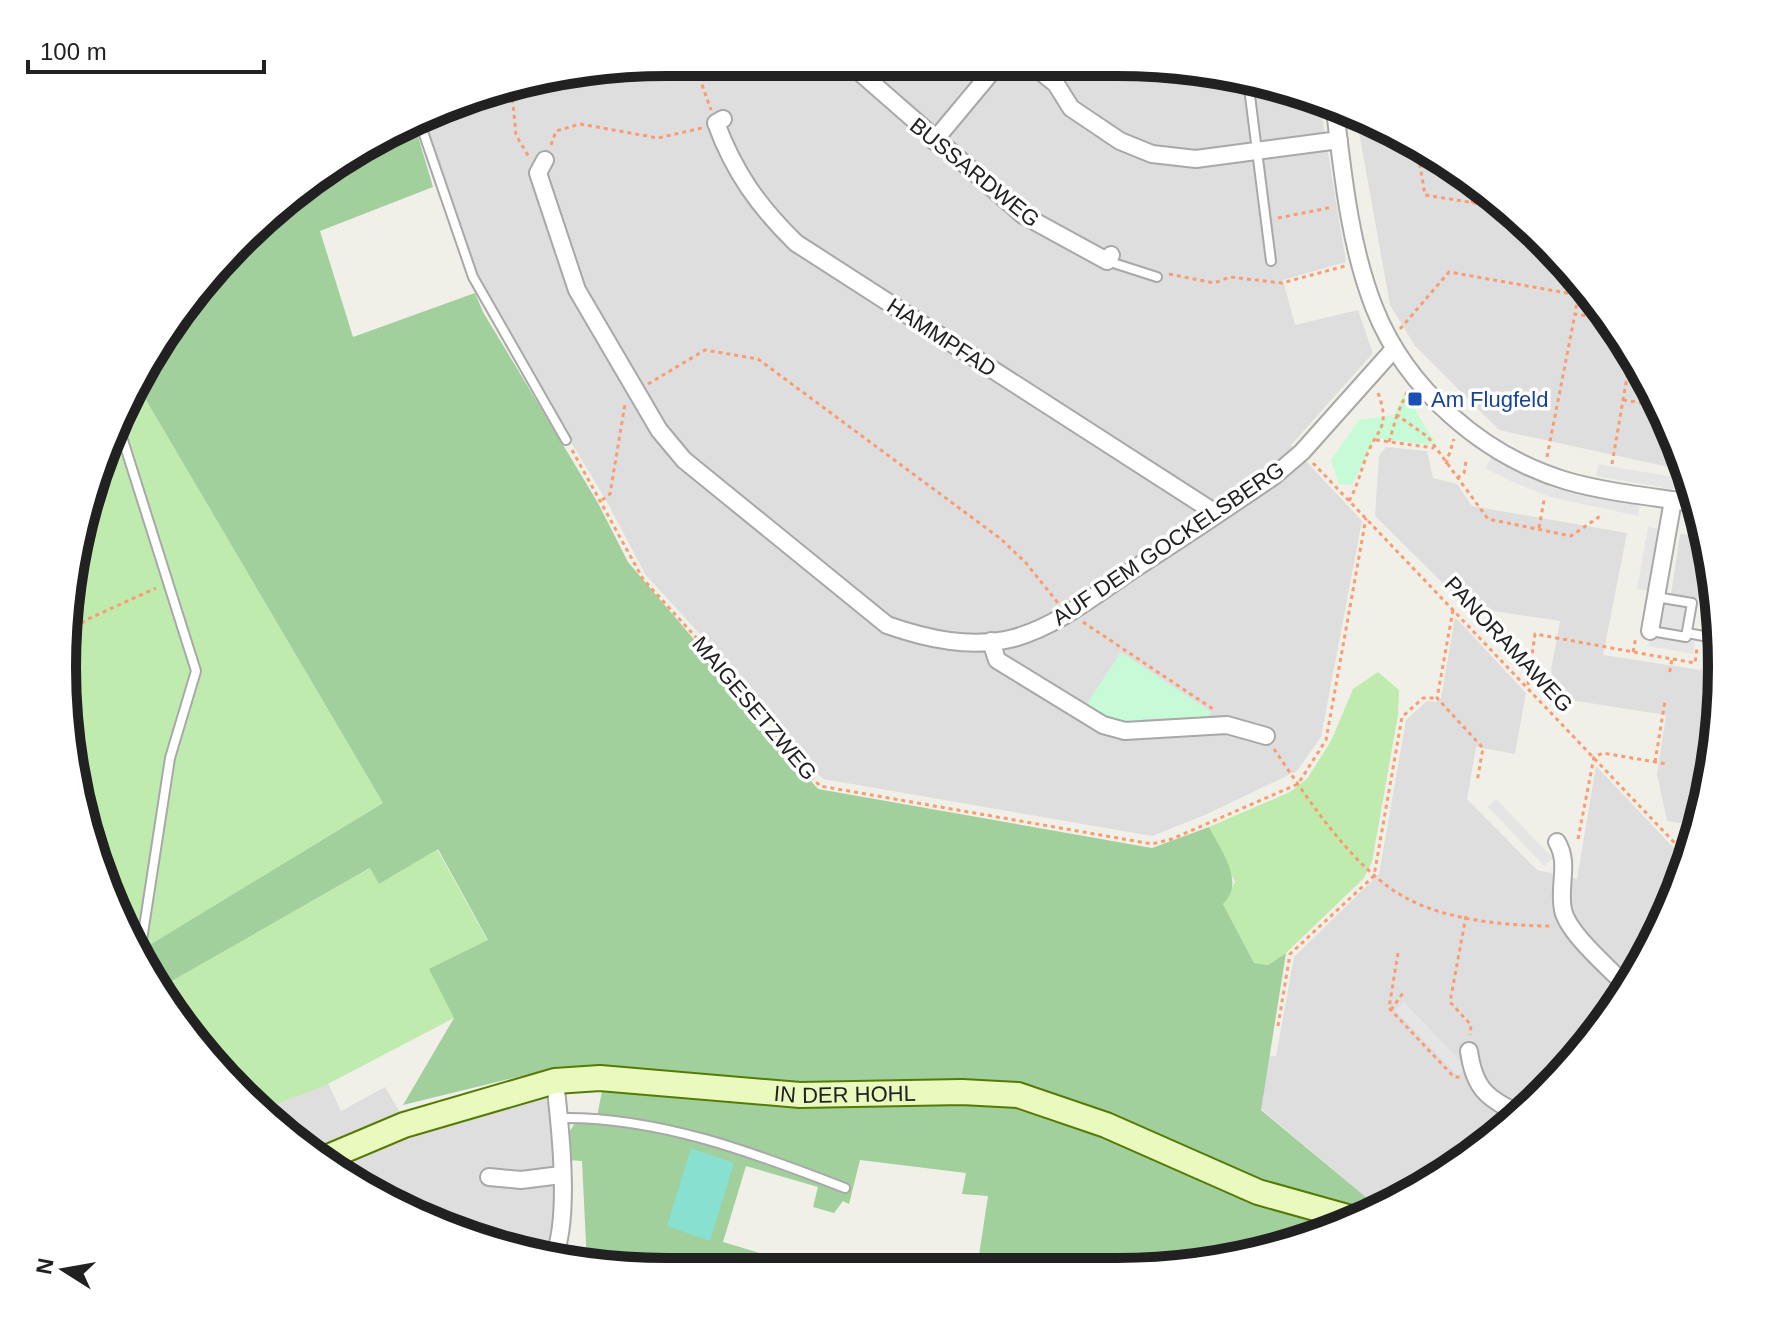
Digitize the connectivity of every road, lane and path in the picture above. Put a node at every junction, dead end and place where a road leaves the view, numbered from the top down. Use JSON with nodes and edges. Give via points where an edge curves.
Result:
{"nodes":[{"id":1,"x":700,"y":76,"type":"edge"},
{"id":2,"x":863,"y":76,"type":"edge"},
{"id":3,"x":988,"y":76,"type":"edge"},
{"id":4,"x":1046,"y":76,"type":"edge"},
{"id":5,"x":1249,"y":91,"type":"edge"},
{"id":6,"x":512,"y":97,"type":"edge"},
{"id":7,"x":1336,"y":118,"type":"edge"},
{"id":8,"x":719,"y":121,"type":"junction"},
{"id":9,"x":422,"y":130,"type":"edge"},
{"id":10,"x":1339,"y":140,"type":"junction"},
{"id":11,"x":934,"y":141,"type":"junction"},
{"id":12,"x":1257,"y":152,"type":"junction"},
{"id":13,"x":1419,"y":159,"type":"edge"},
{"id":14,"x":542,"y":166,"type":"junction"},
{"id":15,"x":1473,"y":195,"type":"edge"},
{"id":16,"x":1472,"y":203,"type":"junction"},
{"id":17,"x":1349,"y":204,"type":"junction"},
{"id":18,"x":1485,"y":205,"type":"edge"},
{"id":19,"x":1264,"y":221,"type":"junction"},
{"id":20,"x":1109,"y":258,"type":"joint"},
{"id":21,"x":1271,"y":261,"type":"dead end"},
{"id":22,"x":1360,"y":262,"type":"junction"},
{"id":23,"x":1157,"y":277,"type":"joint"},
{"id":24,"x":1576,"y":295,"type":"edge"},
{"id":25,"x":1578,"y":297,"type":"edge"},
{"id":26,"x":1575,"y":314,"type":"junction"},
{"id":27,"x":1590,"y":316,"type":"edge"},
{"id":28,"x":1392,"y":345,"type":"junction"},
{"id":29,"x":1628,"y":371,"type":"edge"},
{"id":30,"x":651,"y":382,"type":"dead end"},
{"id":31,"x":1377,"y":388,"type":"dead end"},
{"id":32,"x":1409,"y":390,"type":"dead end"},
{"id":33,"x":626,"y":398,"type":"dead end"},
{"id":34,"x":1623,"y":400,"type":"junction"},
{"id":35,"x":1646,"y":403,"type":"edge"},
{"id":36,"x":1397,"y":415,"type":"junction"},
{"id":37,"x":1463,"y":426,"type":"junction"},
{"id":38,"x":122,"y":438,"type":"edge"},
{"id":39,"x":566,"y":440,"type":"joint"},
{"id":40,"x":1376,"y":440,"type":"junction"},
{"id":41,"x":1389,"y":442,"type":"junction"},
{"id":42,"x":1434,"y":448,"type":"junction"},
{"id":43,"x":1302,"y":452,"type":"junction"},
{"id":44,"x":1547,"y":456,"type":"dead end"},
{"id":45,"x":1466,"y":461,"type":"dead end"},
{"id":46,"x":1446,"y":464,"type":"junction"},
{"id":47,"x":1612,"y":464,"type":"dead end"},
{"id":48,"x":1457,"y":478,"type":"junction"},
{"id":49,"x":602,"y":500,"type":"junction"},
{"id":50,"x":1544,"y":500,"type":"dead end"},
{"id":51,"x":1673,"y":500,"type":"junction"},
{"id":52,"x":1349,"y":501,"type":"junction"},
{"id":53,"x":1684,"y":502,"type":"edge"},
{"id":54,"x":1217,"y":514,"type":"junction"},
{"id":55,"x":1602,"y":515,"type":"dead end"},
{"id":56,"x":1366,"y":518,"type":"junction"},
{"id":57,"x":1539,"y":530,"type":"junction"},
{"id":58,"x":167,"y":583,"type":"junction"},
{"id":59,"x":1656,"y":597,"type":"junction"},
{"id":60,"x":1453,"y":607,"type":"junction"},
{"id":61,"x":1069,"y":613,"type":"junction"},
{"id":62,"x":77,"y":626,"type":"edge"},
{"id":63,"x":1650,"y":631,"type":"joint"},
{"id":64,"x":1687,"y":635,"type":"junction"},
{"id":65,"x":1707,"y":637,"type":"edge"},
{"id":66,"x":991,"y":641,"type":"junction"},
{"id":67,"x":1672,"y":659,"type":"junction"},
{"id":68,"x":1669,"y":676,"type":"dead end"},
{"id":69,"x":1527,"y":687,"type":"junction"},
{"id":70,"x":1437,"y":698,"type":"junction"},
{"id":71,"x":1665,"y":701,"type":"dead end"},
{"id":72,"x":1227,"y":725,"type":"junction"},
{"id":73,"x":1266,"y":736,"type":"joint"},
{"id":74,"x":1594,"y":757,"type":"junction"},
{"id":75,"x":1655,"y":762,"type":"junction"},
{"id":76,"x":1667,"y":764,"type":"dead end"},
{"id":77,"x":1695,"y":769,"type":"dead end"},
{"id":78,"x":1699,"y":769,"type":"edge"},
{"id":79,"x":1477,"y":782,"type":"dead end"},
{"id":80,"x":1298,"y":784,"type":"junction"},
{"id":81,"x":1578,"y":839,"type":"dead end"},
{"id":82,"x":1557,"y":842,"type":"dead end"},
{"id":83,"x":1680,"y":848,"type":"edge"},
{"id":84,"x":1374,"y":876,"type":"junction"},
{"id":85,"x":1466,"y":916,"type":"junction"},
{"id":86,"x":1552,"y":926,"type":"dead end"},
{"id":87,"x":142,"y":938,"type":"edge"},
{"id":88,"x":1398,"y":953,"type":"dead end"},
{"id":89,"x":1619,"y":978,"type":"edge"},
{"id":90,"x":1403,"y":993,"type":"dead end"},
{"id":91,"x":1391,"y":1010,"type":"junction"},
{"id":92,"x":1278,"y":1026,"type":"dead end"},
{"id":93,"x":1469,"y":1051,"type":"joint"},
{"id":94,"x":1472,"y":1077,"type":"junction"},
{"id":95,"x":555,"y":1081,"type":"junction"},
{"id":96,"x":1509,"y":1109,"type":"edge"},
{"id":97,"x":558,"y":1118,"type":"junction"},
{"id":98,"x":334,"y":1155,"type":"edge"},
{"id":99,"x":561,"y":1175,"type":"junction"},
{"id":100,"x":489,"y":1177,"type":"dead end"},
{"id":101,"x":845,"y":1188,"type":"dead end"},
{"id":102,"x":1339,"y":1215,"type":"edge"},
{"id":103,"x":556,"y":1248,"type":"edge"}],
"edges":[{"from":1,"to":8,"type":"path"},
{"from":2,"to":11,"type":"street","name":"BUSSARDWEG"},
{"from":3,"to":11,"type":"street"},
{"from":4,"to":12,"type":"street","via":[[1071,108],[1142,150],[1196,159]]},
{"from":5,"to":12,"type":"lane"},
{"from":6,"to":14,"type":"path","via":[[516,135]]},
{"from":7,"to":10,"type":"street"},
{"from":8,"to":14,"type":"path","via":[[658,138],[580,124],[556,131]]},
{"from":8,"to":54,"type":"street","name":"HAMMPFAD","via":[[730,160],[748,190],[796,243]]},
{"from":9,"to":39,"type":"lane","via":[[473,277]]},
{"from":10,"to":12,"type":"street"},
{"from":10,"to":17,"type":"street"},
{"from":11,"to":20,"type":"street","name":"BUSSARDWEG","via":[[1023,215]]},
{"from":12,"to":19,"type":"lane"},
{"from":13,"to":16,"type":"path","via":[[1425,195]]},
{"from":14,"to":66,"type":"street","name":"AUF DEM GOCKELSBERG","via":[[577,290],[659,430],[684,460],[887,625],[954,642]]},
{"from":15,"to":16,"type":"path"},
{"from":16,"to":18,"type":"path"},
{"from":17,"to":19,"type":"path"},
{"from":17,"to":22,"type":"street"},
{"from":19,"to":21,"type":"lane"},
{"from":20,"to":23,"type":"lane"},
{"from":22,"to":23,"type":"path","via":[[1282,283],[1241,277],[1214,283],[1169,274]]},
{"from":22,"to":28,"type":"street"},
{"from":24,"to":28,"type":"path","via":[[1449,272]]},
{"from":25,"to":26,"type":"path"},
{"from":26,"to":27,"type":"path"},
{"from":26,"to":44,"type":"path"},
{"from":28,"to":37,"type":"street"},
{"from":28,"to":43,"type":"street","name":"AUF DEM GOCKELSBERG"},
{"from":29,"to":34,"type":"path"},
{"from":30,"to":61,"type":"path","via":[[705,350],[758,359],[1001,539]]},
{"from":31,"to":40,"type":"path","via":[[1384,421]]},
{"from":32,"to":36,"type":"path"},
{"from":33,"to":49,"type":"path","via":[[610,494]]},
{"from":34,"to":35,"type":"path"},
{"from":34,"to":47,"type":"path"},
{"from":36,"to":41,"type":"path"},
{"from":36,"to":42,"type":"path","via":[[1418,427]]},
{"from":37,"to":46,"type":"path","via":[[1454,436]]},
{"from":37,"to":51,"type":"street","via":[[1544,473]]},
{"from":38,"to":58,"type":"lane"},
{"from":39,"to":49,"type":"path","name":"MAIGESETZWEG"},
{"from":40,"to":41,"type":"path"},
{"from":40,"to":52,"type":"path"},
{"from":41,"to":42,"type":"path"},
{"from":42,"to":46,"type":"path"},
{"from":43,"to":52,"type":"path","name":"PANORAMAWEG"},
{"from":43,"to":54,"type":"street","name":"AUF DEM GOCKELSBERG"},
{"from":45,"to":48,"type":"path"},
{"from":46,"to":48,"type":"path"},
{"from":48,"to":57,"type":"path","via":[[1488,519]]},
{"from":49,"to":80,"type":"path","name":"MAIGESETZWEG","via":[[643,579],[820,786],[1152,844]]},
{"from":50,"to":57,"type":"path"},
{"from":51,"to":53,"type":"street"},
{"from":51,"to":59,"type":"street"},
{"from":52,"to":56,"type":"path","name":"PANORAMAWEG"},
{"from":54,"to":61,"type":"street","name":"AUF DEM GOCKELSBERG"},
{"from":55,"to":57,"type":"path","via":[[1571,536]]},
{"from":56,"to":60,"type":"path","name":"PANORAMAWEG"},
{"from":56,"to":80,"type":"path","via":[[1326,740]]},
{"from":58,"to":62,"type":"path"},
{"from":58,"to":87,"type":"lane","via":[[196,671],[170,758]]},
{"from":59,"to":63,"type":"street"},
{"from":59,"to":64,"type":"lane","via":[[1692,603]]},
{"from":60,"to":69,"type":"path","name":"PANORAMAWEG"},
{"from":60,"to":70,"type":"path"},
{"from":61,"to":66,"type":"street","name":"AUF DEM GOCKELSBERG","via":[[1013,638]]},
{"from":61,"to":72,"type":"path","via":[[1227,718]]},
{"from":63,"to":64,"type":"lane"},
{"from":64,"to":65,"type":"lane"},
{"from":64,"to":67,"type":"path","via":[[1697,646],[1695,663]]},
{"from":66,"to":72,"type":"street","via":[[997,660],[1103,725],[1125,731]]},
{"from":67,"to":68,"type":"path"},
{"from":67,"to":69,"type":"path","via":[[1535,634]]},
{"from":69,"to":74,"type":"path","name":"PANORAMAWEG"},
{"from":70,"to":79,"type":"path","via":[[1483,748]]},
{"from":70,"to":84,"type":"path","via":[[1423,698],[1402,717]]},
{"from":71,"to":75,"type":"path"},
{"from":72,"to":73,"type":"street"},
{"from":73,"to":80,"type":"path"},
{"from":74,"to":75,"type":"path","via":[[1603,753]]},
{"from":74,"to":81,"type":"path"},
{"from":74,"to":83,"type":"path","name":"PANORAMAWEG"},
{"from":75,"to":76,"type":"path"},
{"from":77,"to":78,"type":"path"},
{"from":80,"to":84,"type":"path"},
{"from":82,"to":89,"type":"street","via":[[1565,861],[1561,889],[1566,920]]},
{"from":84,"to":85,"type":"path","via":[[1408,899]]},
{"from":84,"to":92,"type":"path","via":[[1290,954]]},
{"from":85,"to":86,"type":"path"},
{"from":85,"to":93,"type":"path","via":[[1450,1002],[1471,1025]]},
{"from":88,"to":91,"type":"path"},
{"from":90,"to":91,"type":"path"},
{"from":91,"to":94,"type":"path","via":[[1454,1077]]},
{"from":93,"to":94,"type":"street"},
{"from":94,"to":96,"type":"street","via":[[1494,1103]]},
{"from":95,"to":97,"type":"street"},
{"from":95,"to":98,"type":"street","name":"IN DER HOHL","via":[[404,1125]]},
{"from":95,"to":102,"type":"street","name":"IN DER HOHL","via":[[600,1078],[800,1095],[1018,1095],[1106,1125],[1258,1192]]},
{"from":97,"to":99,"type":"street"},
{"from":97,"to":101,"type":"lane","via":[[689,1135]]},
{"from":99,"to":100,"type":"street"},
{"from":99,"to":103,"type":"street"}]}
